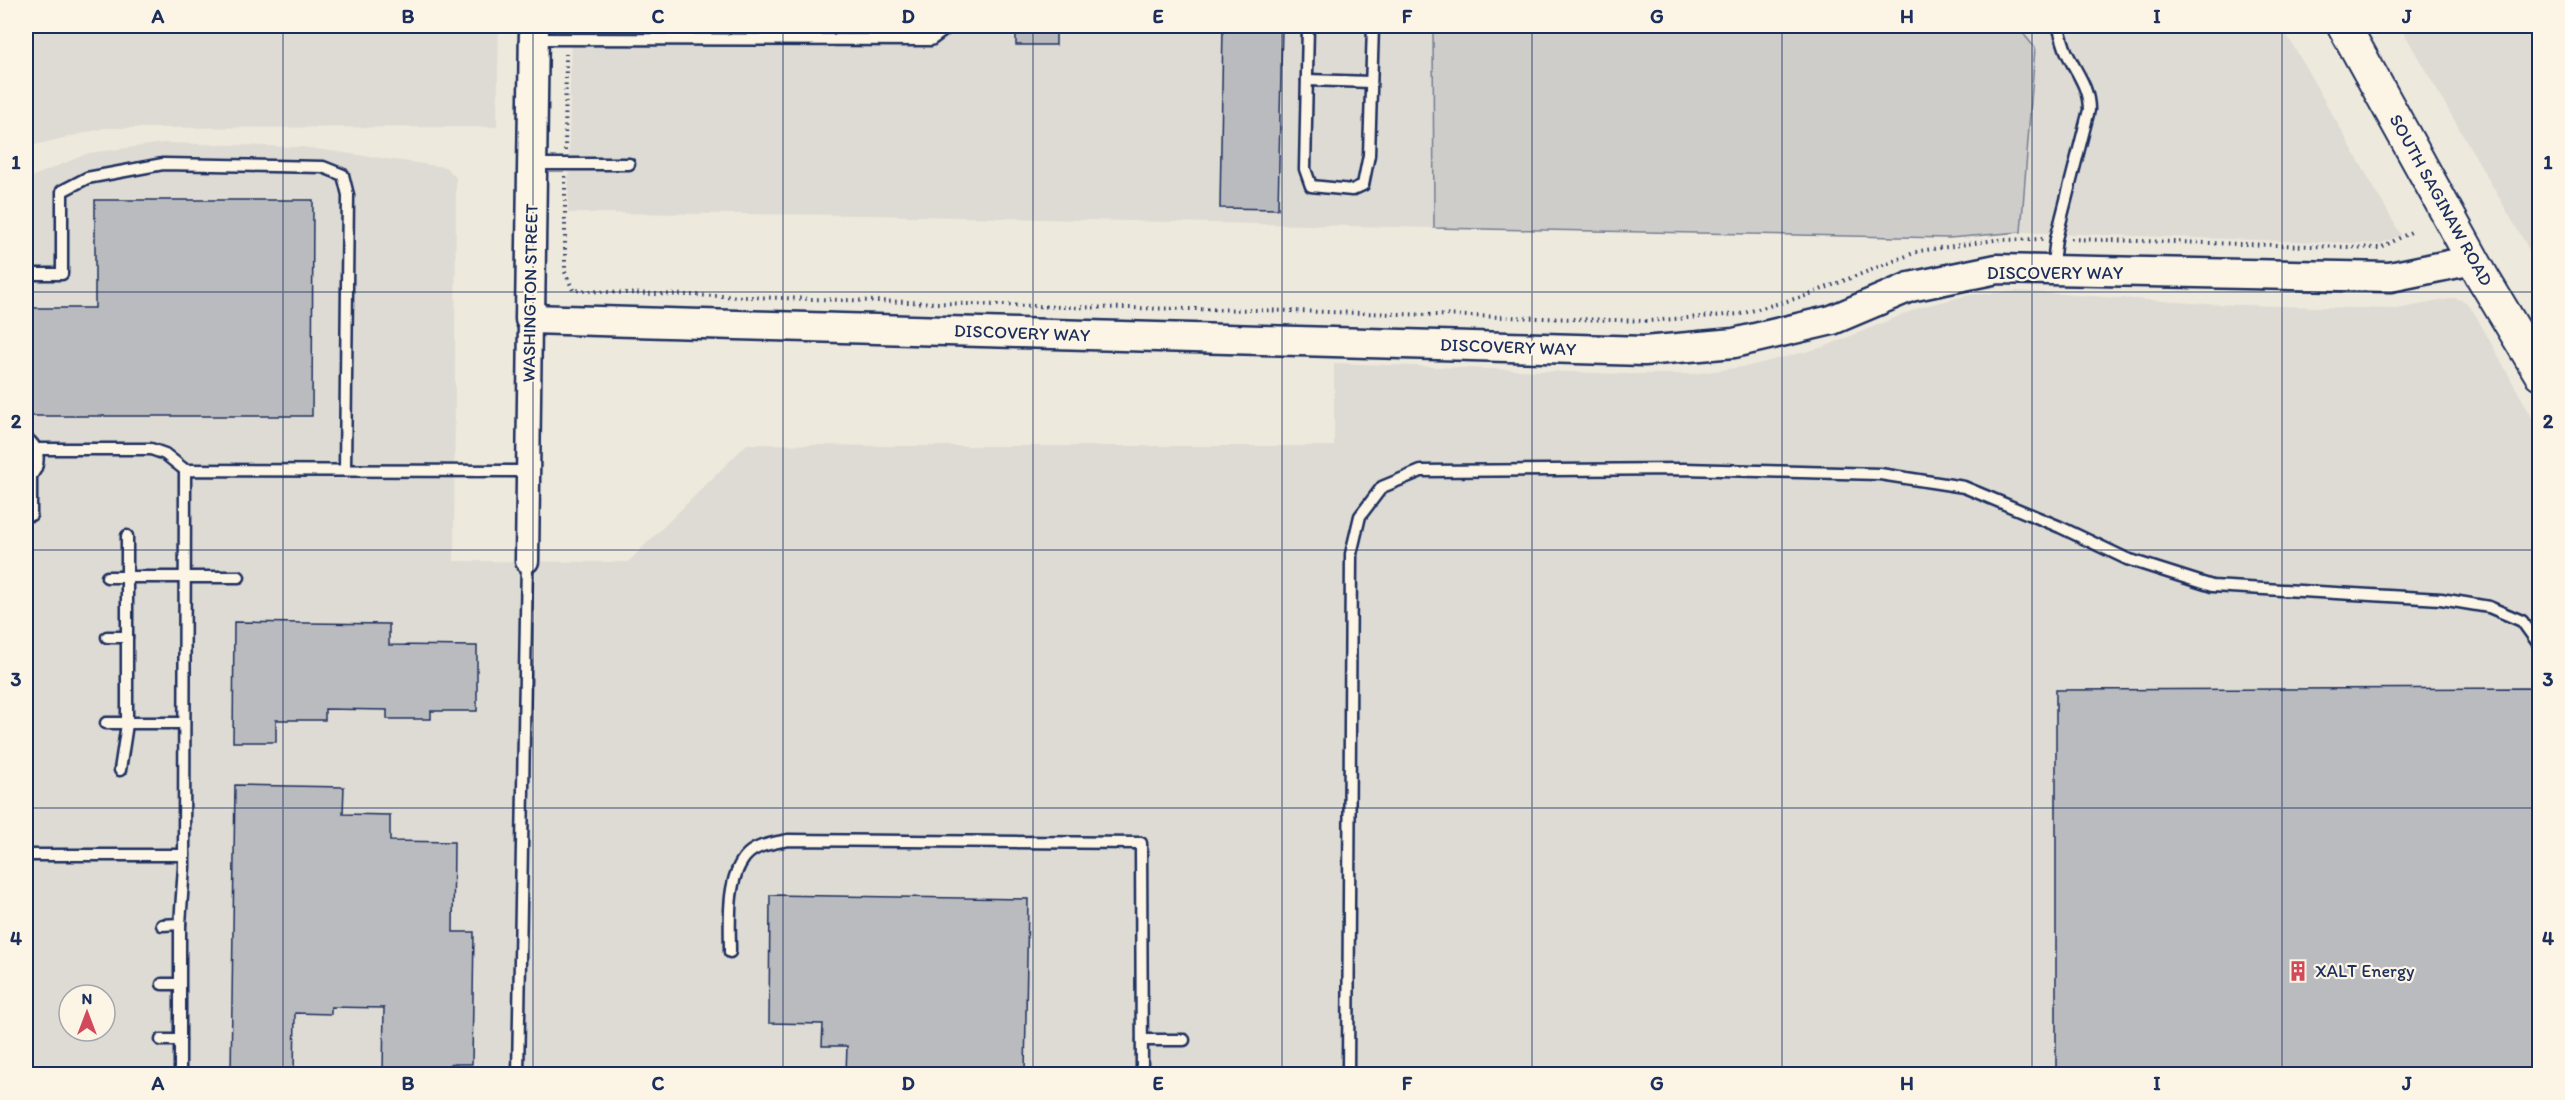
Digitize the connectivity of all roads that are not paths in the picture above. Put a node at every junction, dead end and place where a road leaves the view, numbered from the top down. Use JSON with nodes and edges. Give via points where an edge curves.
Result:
{"nodes":[{"id":1,"x":950,"y":26,"type":"edge"},
{"id":2,"x":1308,"y":26,"type":"edge"},
{"id":3,"x":1373,"y":26,"type":"edge"},
{"id":4,"x":2058,"y":26,"type":"edge"},
{"id":5,"x":2344,"y":26,"type":"edge"},
{"id":6,"x":534,"y":32,"type":"edge"},
{"id":7,"x":1307,"y":80,"type":"junction"},
{"id":8,"x":1371,"y":82,"type":"junction"},
{"id":9,"x":532,"y":164,"type":"junction"},
{"id":10,"x":629,"y":164,"type":"dead end"},
{"id":11,"x":2474,"y":260,"type":"junction"},
{"id":12,"x":2052,"y":271,"type":"junction"},
{"id":13,"x":26,"y":274,"type":"edge"},
{"id":14,"x":530,"y":319,"type":"junction"},
{"id":15,"x":2540,"y":373,"type":"edge"},
{"id":16,"x":26,"y":438,"type":"edge"},
{"id":17,"x":36,"y":449,"type":"junction"},
{"id":18,"x":185,"y":470,"type":"junction"},
{"id":19,"x":345,"y":470,"type":"junction"},
{"id":20,"x":528,"y":471,"type":"junction"},
{"id":21,"x":28,"y":478,"type":"edge"},
{"id":22,"x":31,"y":515,"type":"dead end"},
{"id":23,"x":128,"y":536,"type":"dead end"},
{"id":24,"x":527,"y":561,"type":"joint"},
{"id":25,"x":107,"y":577,"type":"dead end"},
{"id":26,"x":186,"y":577,"type":"junction"},
{"id":27,"x":239,"y":577,"type":"dead end"},
{"id":28,"x":126,"y":578,"type":"junction"},
{"id":29,"x":107,"y":637,"type":"dead end"},
{"id":30,"x":127,"y":637,"type":"junction"},
{"id":31,"x":2540,"y":646,"type":"edge"},
{"id":32,"x":105,"y":723,"type":"dead end"},
{"id":33,"x":184,"y":723,"type":"junction"},
{"id":34,"x":127,"y":724,"type":"junction"},
{"id":35,"x":120,"y":770,"type":"dead end"},
{"id":36,"x":26,"y":855,"type":"edge"},
{"id":37,"x":184,"y":855,"type":"junction"},
{"id":38,"x":162,"y":924,"type":"dead end"},
{"id":39,"x":180,"y":924,"type":"junction"},
{"id":40,"x":730,"y":952,"type":"dead end"},
{"id":41,"x":162,"y":984,"type":"dead end"},
{"id":42,"x":179,"y":984,"type":"junction"},
{"id":43,"x":161,"y":1040,"type":"dead end"},
{"id":44,"x":180,"y":1040,"type":"junction"},
{"id":45,"x":1142,"y":1040,"type":"junction"},
{"id":46,"x":1184,"y":1040,"type":"dead end"},
{"id":47,"x":180,"y":1074,"type":"edge"},
{"id":48,"x":519,"y":1074,"type":"edge"},
{"id":49,"x":1142,"y":1074,"type":"edge"},
{"id":50,"x":1348,"y":1074,"type":"edge"}],
"edges":[{"from":1,"to":6,"type":"lane","via":[[931,40],[568,39]]},
{"from":2,"to":7,"type":"lane"},
{"from":3,"to":8,"type":"lane"},
{"from":4,"to":12,"type":"lane","via":[[2085,85],[2089,110],[2056,239]]},
{"from":5,"to":11,"type":"main road","name":"SOUTH SAGINAW ROAD"},
{"from":6,"to":9,"type":"street","name":"WASHINGTON STREET"},
{"from":7,"to":8,"type":"lane"},
{"from":7,"to":8,"type":"lane","via":[[1305,169],[1311,186],[1352,190],[1364,185]]},
{"from":9,"to":10,"type":"lane"},
{"from":9,"to":14,"type":"street","name":"WASHINGTON STREET"},
{"from":11,"to":12,"type":"street","name":"DISCOVERY WAY","via":[[2390,277]]},
{"from":11,"to":15,"type":"main road","name":"SOUTH SAGINAW ROAD"},
{"from":12,"to":14,"type":"street","name":"DISCOVERY WAY","via":[[1997,269],[1910,287],[1832,320],[1734,343],[1644,351]]},
{"from":13,"to":19,"type":"lane","via":[[62,274],[63,191],[87,178],[163,164],[323,167],[343,175],[348,195]]},
{"from":14,"to":20,"type":"street","name":"WASHINGTON STREET"},
{"from":16,"to":17,"type":"lane"},
{"from":17,"to":18,"type":"lane","via":[[151,448]]},
{"from":17,"to":21,"type":"lane","via":[[37,465]]},
{"from":18,"to":19,"type":"lane"},
{"from":18,"to":26,"type":"lane"},
{"from":19,"to":20,"type":"lane"},
{"from":20,"to":24,"type":"street","name":"WASHINGTON STREET"},
{"from":21,"to":22,"type":"lane"},
{"from":23,"to":28,"type":"lane"},
{"from":24,"to":48,"type":"lane"},
{"from":25,"to":28,"type":"lane"},
{"from":26,"to":27,"type":"lane"},
{"from":26,"to":28,"type":"lane"},
{"from":26,"to":33,"type":"lane"},
{"from":28,"to":30,"type":"lane"},
{"from":29,"to":30,"type":"lane"},
{"from":30,"to":34,"type":"lane"},
{"from":31,"to":50,"type":"lane","via":[[2522,621],[2489,607],[2441,599],[2212,586],[2127,559],[1964,487],[1880,474],[1684,469],[1420,471],[1382,487],[1360,516],[1351,554]]},
{"from":32,"to":34,"type":"lane"},
{"from":33,"to":34,"type":"lane"},
{"from":33,"to":37,"type":"lane"},
{"from":34,"to":35,"type":"lane"},
{"from":36,"to":37,"type":"lane"},
{"from":37,"to":39,"type":"lane"},
{"from":38,"to":39,"type":"lane"},
{"from":39,"to":42,"type":"lane"},
{"from":40,"to":45,"type":"lane","via":[[735,883],[745,857],[763,845],[788,840],[1141,843]]},
{"from":41,"to":42,"type":"lane"},
{"from":42,"to":44,"type":"lane"},
{"from":43,"to":44,"type":"lane"},
{"from":44,"to":47,"type":"lane"},
{"from":45,"to":46,"type":"lane"},
{"from":45,"to":49,"type":"lane"}]}
